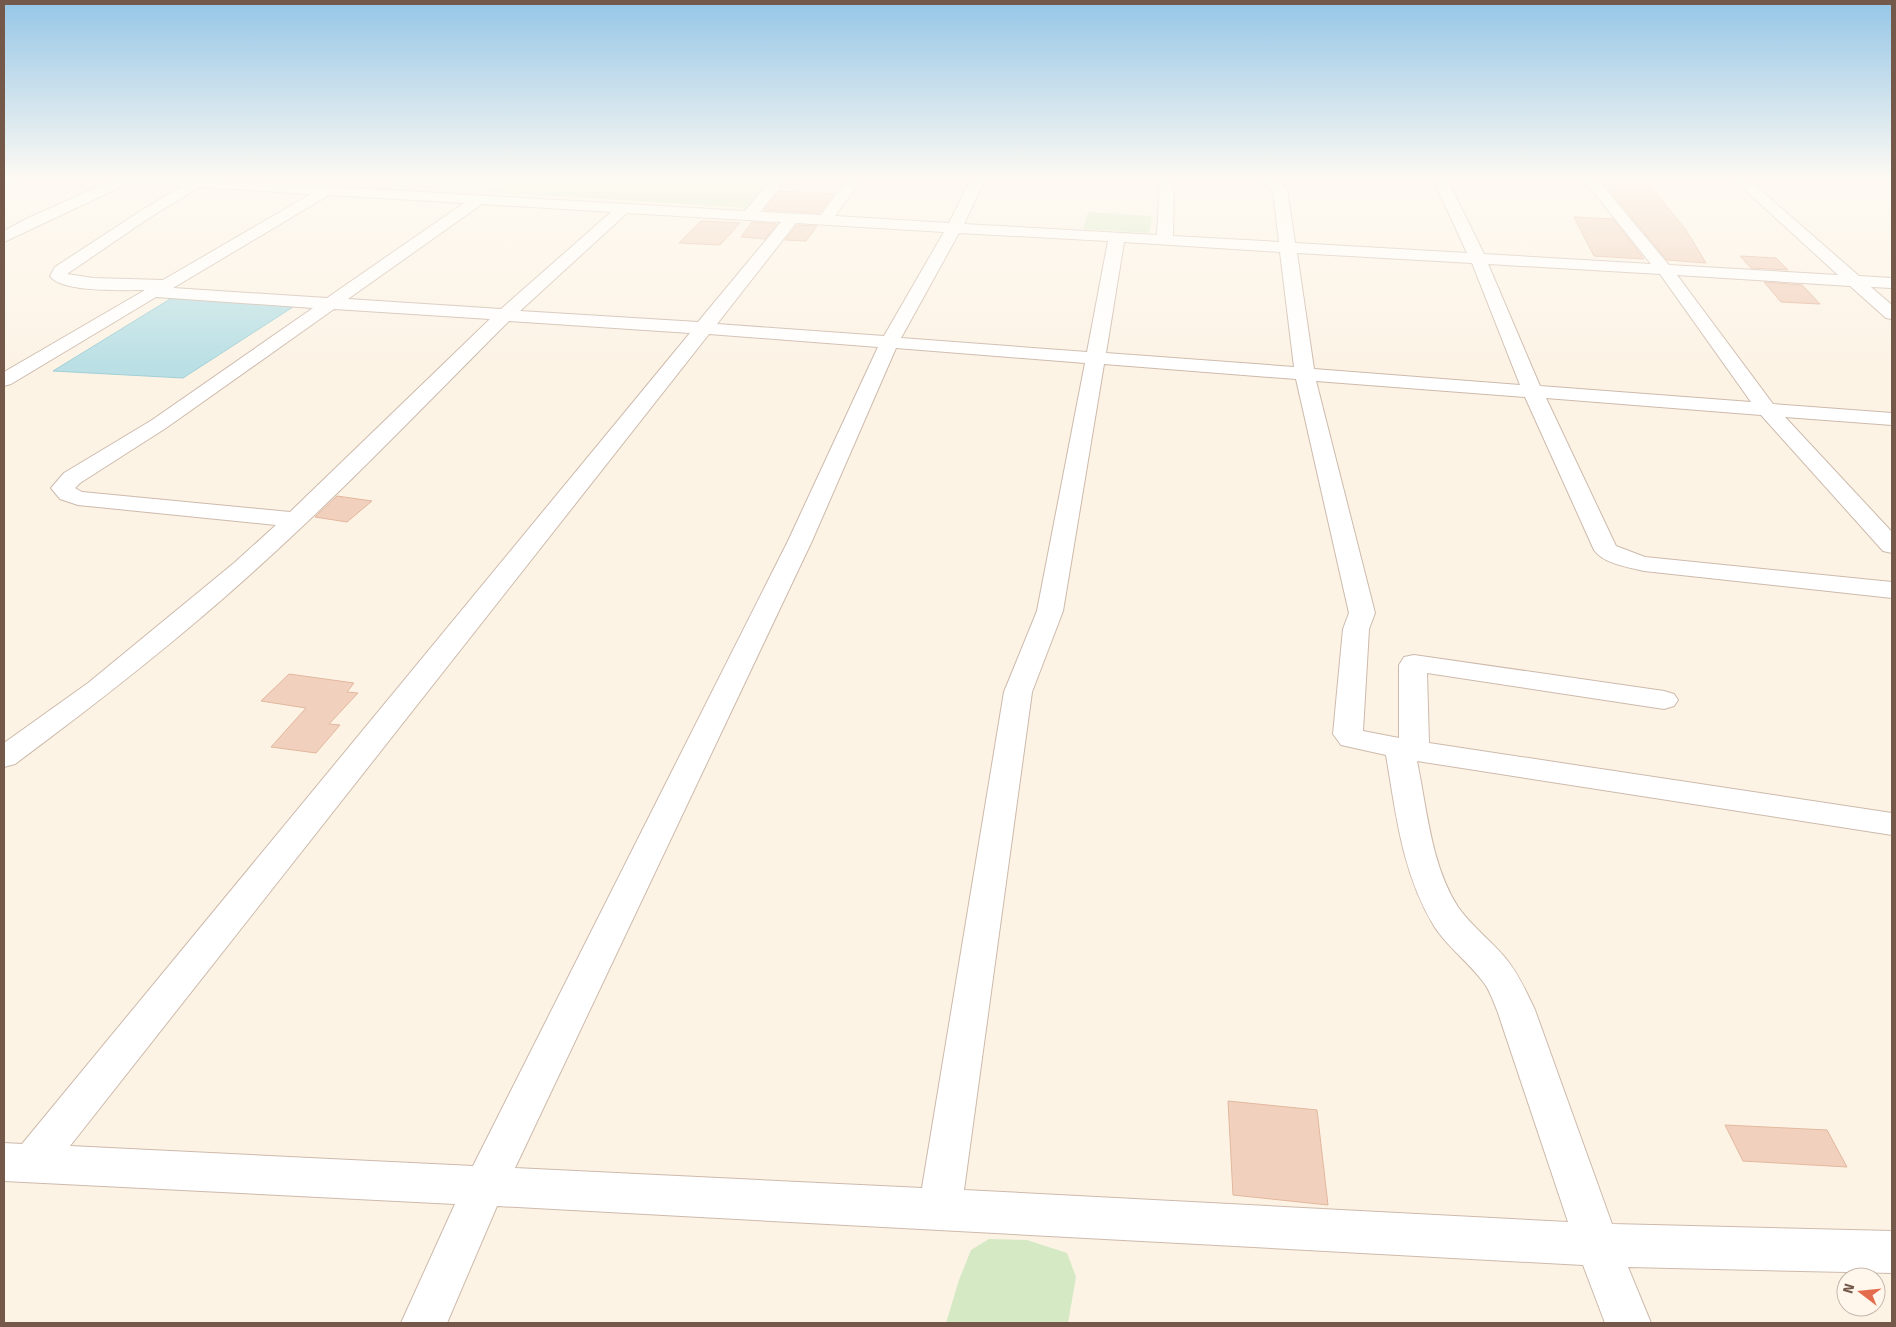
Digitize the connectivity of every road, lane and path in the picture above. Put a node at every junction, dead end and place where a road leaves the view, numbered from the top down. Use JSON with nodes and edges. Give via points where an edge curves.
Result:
{"nodes":[{"id":1,"x":105,"y":241,"type":"edge"},
{"id":2,"x":240,"y":241,"type":"edge"},
{"id":3,"x":414,"y":241,"type":"edge"},
{"id":4,"x":587,"y":241,"type":"edge"},
{"id":5,"x":773,"y":241,"type":"edge"},
{"id":6,"x":947,"y":241,"type":"edge"},
{"id":7,"x":1116,"y":241,"type":"edge"},
{"id":8,"x":1179,"y":241,"type":"edge"},
{"id":9,"x":1287,"y":241,"type":"edge"},
{"id":10,"x":1469,"y":241,"type":"edge"},
{"id":11,"x":1641,"y":241,"type":"edge"},
{"id":12,"x":1810,"y":241,"type":"edge"},
{"id":13,"x":1288,"y":248,"type":"junction"},
{"id":14,"x":1478,"y":259,"type":"junction"},
{"id":15,"x":1665,"y":270,"type":"junction"},
{"id":16,"x":1856,"y":281,"type":"junction"},
{"id":17,"x":1892,"y":283,"type":"edge"},
{"id":18,"x":159,"y":288,"type":"junction"},
{"id":19,"x":329,"y":303,"type":"junction"},
{"id":20,"x":1892,"y":314,"type":"edge"},
{"id":21,"x":505,"y":315,"type":"junction"},
{"id":22,"x":703,"y":328,"type":"junction"},
{"id":23,"x":889,"y":343,"type":"junction"},
{"id":24,"x":1094,"y":359,"type":"junction"},
{"id":25,"x":1306,"y":375,"type":"junction"},
{"id":26,"x":4,"y":380,"type":"edge"},
{"id":27,"x":1533,"y":392,"type":"junction"},
{"id":28,"x":1768,"y":410,"type":"junction"},
{"id":29,"x":1892,"y":419,"type":"edge"},
{"id":30,"x":295,"y":520,"type":"junction"},
{"id":31,"x":1892,"y":546,"type":"edge"},
{"id":32,"x":1892,"y":590,"type":"edge"},
{"id":33,"x":1664,"y":700,"type":"dead end"},
{"id":34,"x":1407,"y":750,"type":"junction"},
{"id":35,"x":4,"y":757,"type":"edge"},
{"id":36,"x":1892,"y":824,"type":"edge"},
{"id":37,"x":17,"y":1163,"type":"edge"},
{"id":38,"x":485,"y":1186,"type":"junction"},
{"id":39,"x":940,"y":1209,"type":"junction"},
{"id":40,"x":1597,"y":1245,"type":"junction"},
{"id":41,"x":1892,"y":1252,"type":"edge"},
{"id":42,"x":424,"y":1323,"type":"edge"},
{"id":43,"x":1628,"y":1323,"type":"edge"}],
"edges":[{"from":1,"to":18,"type":"street","via":[[61,270],[58,276],[80,282]]},
{"from":2,"to":18,"type":"street"},
{"from":3,"to":19,"type":"street"},
{"from":4,"to":21,"type":"street"},
{"from":5,"to":22,"type":"street"},
{"from":6,"to":23,"type":"street"},
{"from":7,"to":24,"type":"street"},
{"from":8,"to":13,"type":"street"},
{"from":9,"to":13,"type":"street"},
{"from":10,"to":14,"type":"street"},
{"from":11,"to":15,"type":"street"},
{"from":12,"to":16,"type":"street"},
{"from":13,"to":14,"type":"street"},
{"from":13,"to":25,"type":"street"},
{"from":14,"to":15,"type":"street"},
{"from":14,"to":27,"type":"street"},
{"from":15,"to":16,"type":"street"},
{"from":15,"to":28,"type":"street"},
{"from":16,"to":17,"type":"street"},
{"from":16,"to":20,"type":"street"},
{"from":18,"to":19,"type":"street"},
{"from":18,"to":26,"type":"street"},
{"from":19,"to":21,"type":"street"},
{"from":19,"to":30,"type":"street","via":[[159,424],[72,478],[62,488],[78,498]]},
{"from":21,"to":22,"type":"street"},
{"from":21,"to":30,"type":"street"},
{"from":22,"to":23,"type":"street"},
{"from":22,"to":37,"type":"street"},
{"from":23,"to":24,"type":"street"},
{"from":23,"to":38,"type":"street","via":[[800,541]]},
{"from":24,"to":25,"type":"street"},
{"from":24,"to":39,"type":"street","via":[[1050,611],[1018,692]]},
{"from":25,"to":27,"type":"street"},
{"from":25,"to":34,"type":"street","via":[[1362,613],[1356,629],[1348,734],[1353,738]]},
{"from":27,"to":28,"type":"street"},
{"from":27,"to":32,"type":"street","via":[[1606,550],[1644,564]]},
{"from":28,"to":29,"type":"street"},
{"from":28,"to":31,"type":"street"},
{"from":30,"to":35,"type":"street","via":[[243,568],[98,689]]},
{"from":33,"to":34,"type":"street","via":[[1414,663]]},
{"from":34,"to":36,"type":"street"},
{"from":34,"to":40,"type":"street","via":[[1424,874],[1452,925],[1492,966],[1513,1002]]},
{"from":37,"to":38,"type":"street"},
{"from":38,"to":39,"type":"street"},
{"from":38,"to":42,"type":"street"},
{"from":39,"to":40,"type":"street"},
{"from":40,"to":41,"type":"street"},
{"from":40,"to":43,"type":"street"}]}
